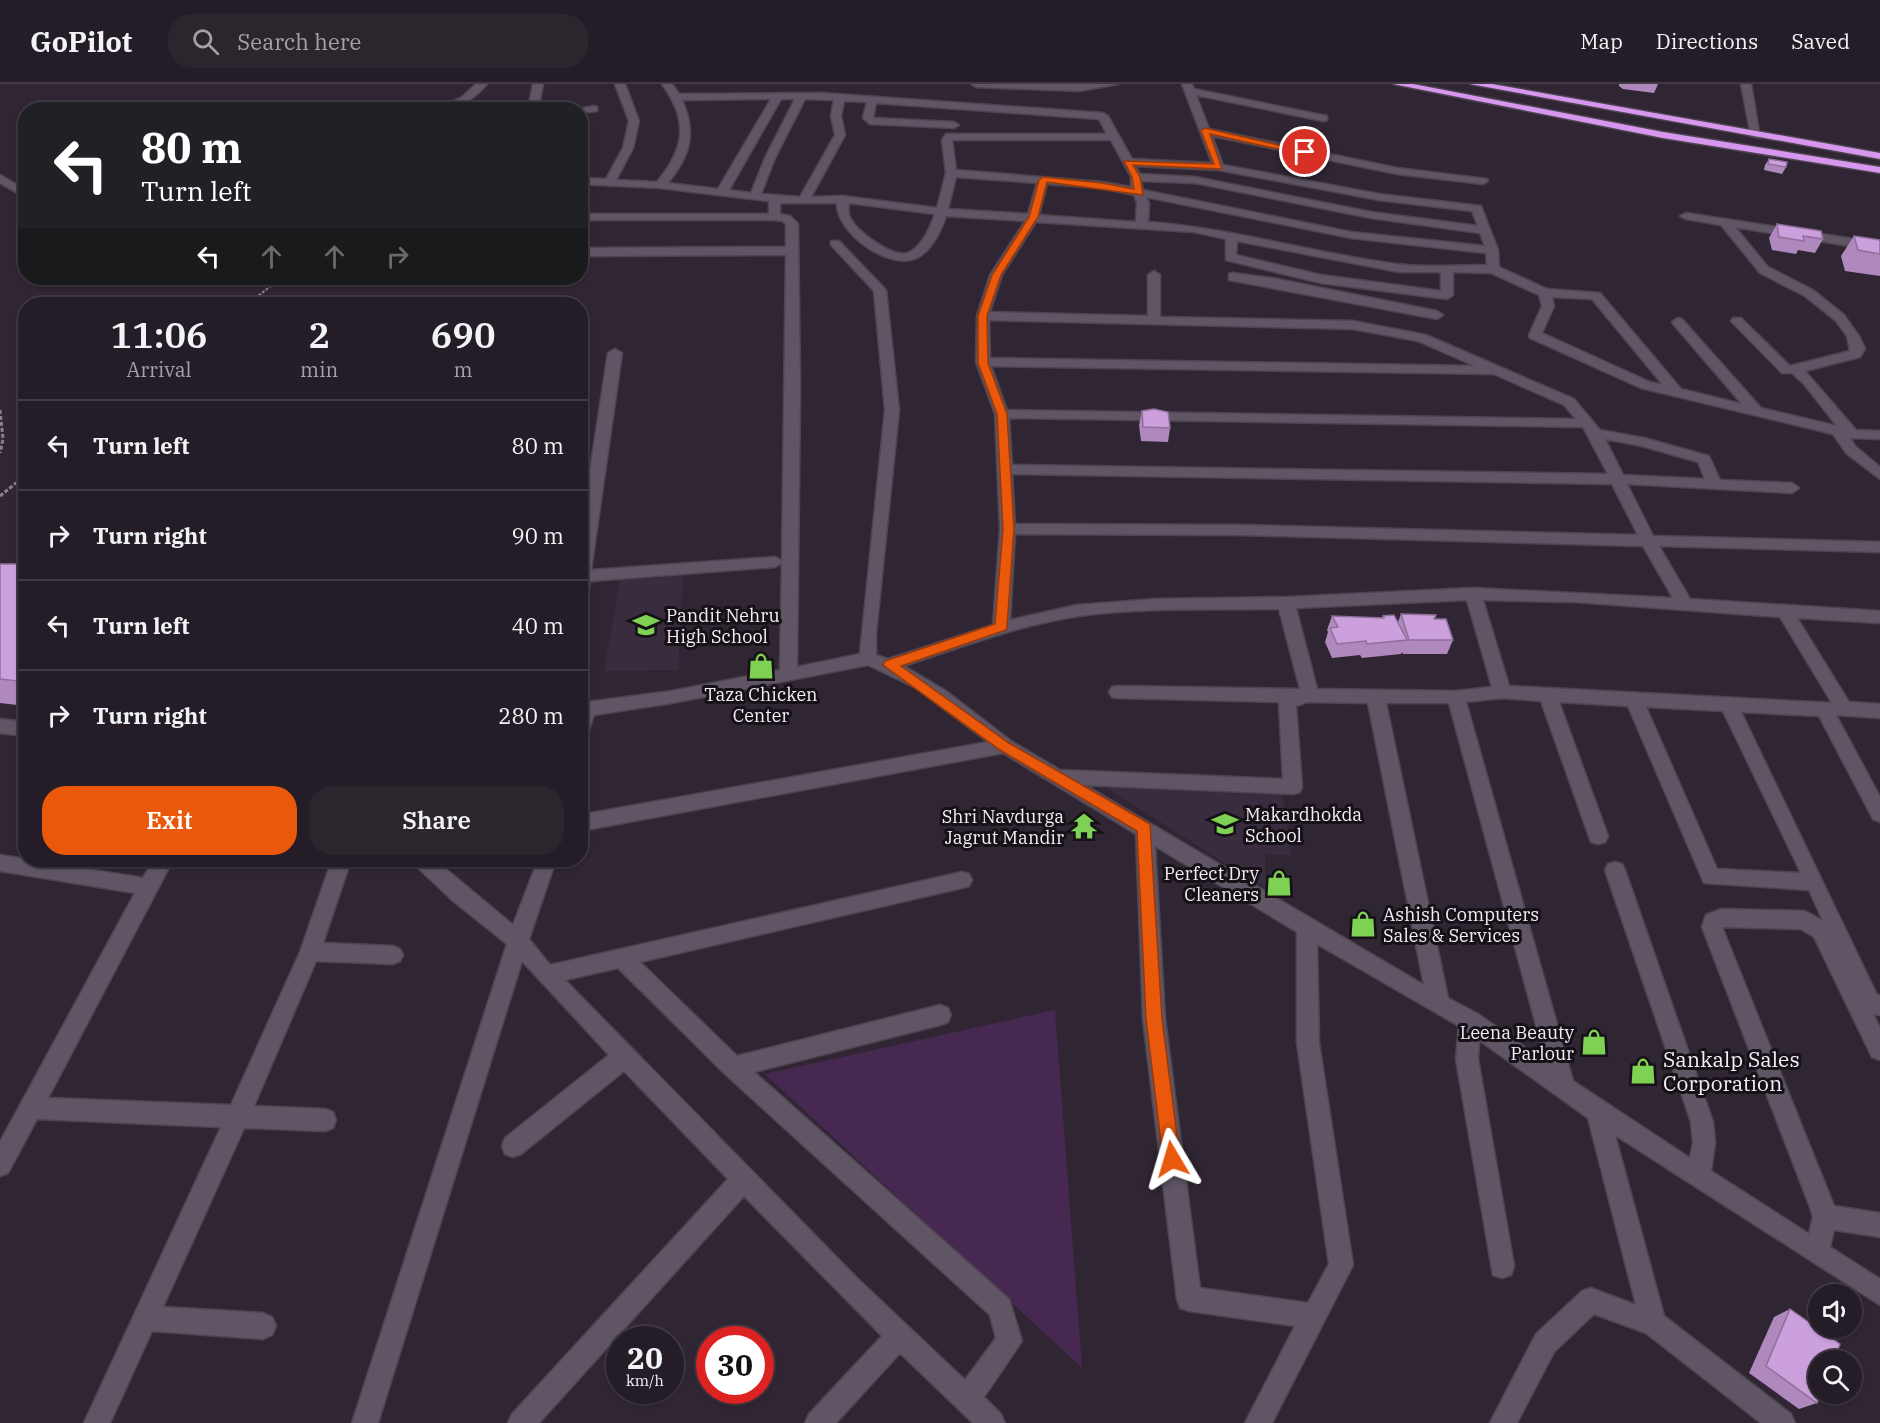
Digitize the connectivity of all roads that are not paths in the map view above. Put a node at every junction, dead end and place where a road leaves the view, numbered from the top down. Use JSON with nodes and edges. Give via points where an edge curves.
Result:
{"nodes":[{"id":1,"x":538,"y":84,"type":"edge"},
{"id":2,"x":620,"y":84,"type":"edge"},
{"id":3,"x":667,"y":84,"type":"edge"},
{"id":4,"x":818,"y":84,"type":"edge"},
{"id":5,"x":976,"y":84,"type":"edge"},
{"id":6,"x":1113,"y":84,"type":"edge"},
{"id":7,"x":1398,"y":84,"type":"edge"},
{"id":8,"x":1474,"y":84,"type":"edge"},
{"id":9,"x":1746,"y":84,"type":"edge"},
{"id":10,"x":480,"y":87,"type":"edge"},
{"id":11,"x":1188,"y":87,"type":"edge"},
{"id":12,"x":752,"y":90,"type":"edge"},
{"id":13,"x":778,"y":95,"type":"junction"},
{"id":14,"x":802,"y":96,"type":"junction"},
{"id":15,"x":821,"y":96,"type":"junction"},
{"id":16,"x":679,"y":97,"type":"junction"},
{"id":17,"x":840,"y":97,"type":"junction"},
{"id":18,"x":872,"y":100,"type":"junction"},
{"id":19,"x":456,"y":102,"type":"edge"},
{"id":20,"x":475,"y":102,"type":"edge"},
{"id":21,"x":535,"y":102,"type":"edge"},
{"id":22,"x":1097,"y":102,"type":"junction"},
{"id":23,"x":588,"y":109,"type":"edge"},
{"id":24,"x":592,"y":109,"type":"dead end"},
{"id":25,"x":1323,"y":118,"type":"dead end"},
{"id":26,"x":954,"y":125,"type":"dead end"},
{"id":27,"x":1205,"y":131,"type":"junction"},
{"id":28,"x":1756,"y":136,"type":"junction"},
{"id":29,"x":1113,"y":137,"type":"junction"},
{"id":30,"x":1880,"y":156,"type":"edge"},
{"id":31,"x":1127,"y":162,"type":"junction"},
{"id":32,"x":1219,"y":167,"type":"junction"},
{"id":33,"x":1880,"y":170,"type":"edge"},
{"id":34,"x":951,"y":173,"type":"junction"},
{"id":35,"x":1338,"y":175,"type":"junction"},
{"id":36,"x":1136,"y":177,"type":"junction"},
{"id":37,"x":0,"y":178,"type":"edge"},
{"id":38,"x":1043,"y":180,"type":"junction"},
{"id":39,"x":1483,"y":181,"type":"dead end"},
{"id":40,"x":588,"y":182,"type":"edge"},
{"id":41,"x":609,"y":183,"type":"junction"},
{"id":42,"x":660,"y":185,"type":"junction"},
{"id":43,"x":18,"y":190,"type":"edge"},
{"id":44,"x":722,"y":192,"type":"junction"},
{"id":45,"x":1452,"y":192,"type":"junction"},
{"id":46,"x":1140,"y":193,"type":"junction"},
{"id":47,"x":755,"y":196,"type":"junction"},
{"id":48,"x":775,"y":199,"type":"junction"},
{"id":49,"x":804,"y":200,"type":"junction"},
{"id":50,"x":843,"y":200,"type":"junction"},
{"id":51,"x":943,"y":212,"type":"junction"},
{"id":52,"x":1686,"y":216,"type":"dead end"},
{"id":53,"x":588,"y":217,"type":"edge"},
{"id":54,"x":774,"y":217,"type":"junction"},
{"id":55,"x":1033,"y":217,"type":"junction"},
{"id":56,"x":1725,"y":222,"type":"junction"},
{"id":57,"x":1142,"y":226,"type":"junction"},
{"id":58,"x":1485,"y":230,"type":"junction"},
{"id":59,"x":1232,"y":237,"type":"junction"},
{"id":60,"x":836,"y":243,"type":"dead end"},
{"id":61,"x":1880,"y":247,"type":"edge"},
{"id":62,"x":1491,"y":250,"type":"junction"},
{"id":63,"x":791,"y":251,"type":"junction"},
{"id":64,"x":588,"y":252,"type":"edge"},
{"id":65,"x":1447,"y":268,"type":"junction"},
{"id":66,"x":1493,"y":269,"type":"junction"},
{"id":67,"x":1154,"y":275,"type":"dead end"},
{"id":68,"x":1233,"y":278,"type":"dead end"},
{"id":69,"x":1545,"y":293,"type":"junction"},
{"id":70,"x":1447,"y":295,"type":"junction"},
{"id":71,"x":1437,"y":315,"type":"junction"},
{"id":72,"x":983,"y":316,"type":"junction"},
{"id":73,"x":1154,"y":320,"type":"junction"},
{"id":74,"x":1737,"y":321,"type":"dead end"},
{"id":75,"x":1678,"y":322,"type":"dead end"},
{"id":76,"x":1421,"y":338,"type":"junction"},
{"id":77,"x":615,"y":353,"type":"dead end"},
{"id":78,"x":983,"y":363,"type":"junction"},
{"id":79,"x":1795,"y":369,"type":"junction"},
{"id":80,"x":1496,"y":370,"type":"junction"},
{"id":81,"x":1677,"y":393,"type":"junction"},
{"id":82,"x":1755,"y":410,"type":"junction"},
{"id":83,"x":1002,"y":414,"type":"junction"},
{"id":84,"x":1591,"y":428,"type":"junction"},
{"id":85,"x":1845,"y":432,"type":"junction"},
{"id":86,"x":1880,"y":435,"type":"edge"},
{"id":87,"x":1005,"y":469,"type":"junction"},
{"id":88,"x":1880,"y":474,"type":"edge"},
{"id":89,"x":1619,"y":479,"type":"junction"},
{"id":90,"x":1714,"y":484,"type":"junction"},
{"id":91,"x":1792,"y":488,"type":"dead end"},
{"id":92,"x":1008,"y":529,"type":"junction"},
{"id":93,"x":1649,"y":543,"type":"junction"},
{"id":94,"x":588,"y":547,"type":"edge"},
{"id":95,"x":1880,"y":547,"type":"edge"},
{"id":96,"x":775,"y":562,"type":"dead end"},
{"id":97,"x":588,"y":576,"type":"edge"},
{"id":98,"x":1473,"y":594,"type":"junction"},
{"id":99,"x":1286,"y":603,"type":"junction"},
{"id":100,"x":1684,"y":603,"type":"junction"},
{"id":101,"x":1786,"y":613,"type":"junction"},
{"id":102,"x":1880,"y":617,"type":"edge"},
{"id":103,"x":1001,"y":627,"type":"junction"},
{"id":104,"x":868,"y":659,"type":"junction"},
{"id":105,"x":889,"y":665,"type":"junction"},
{"id":106,"x":788,"y":676,"type":"junction"},
{"id":107,"x":1118,"y":692,"type":"dead end"},
{"id":108,"x":1502,"y":692,"type":"junction"},
{"id":109,"x":1310,"y":694,"type":"junction"},
{"id":110,"x":1548,"y":695,"type":"junction"},
{"id":111,"x":1456,"y":697,"type":"junction"},
{"id":112,"x":1376,"y":698,"type":"junction"},
{"id":113,"x":1635,"y":701,"type":"junction"},
{"id":114,"x":1728,"y":703,"type":"junction"},
{"id":115,"x":1844,"y":708,"type":"junction"},
{"id":116,"x":588,"y":709,"type":"edge"},
{"id":117,"x":1824,"y":710,"type":"junction"},
{"id":118,"x":1880,"y":711,"type":"edge"},
{"id":119,"x":0,"y":726,"type":"edge"},
{"id":120,"x":18,"y":728,"type":"edge"},
{"id":121,"x":1005,"y":746,"type":"junction"},
{"id":122,"x":1059,"y":777,"type":"junction"},
{"id":123,"x":1880,"y":814,"type":"edge"},
{"id":124,"x":588,"y":822,"type":"edge"},
{"id":125,"x":1144,"y":828,"type":"junction"},
{"id":126,"x":1598,"y":836,"type":"dead end"},
{"id":127,"x":0,"y":863,"type":"edge"},
{"id":128,"x":18,"y":866,"type":"edge"},
{"id":129,"x":25,"y":867,"type":"edge"},
{"id":130,"x":160,"y":867,"type":"edge"},
{"id":131,"x":339,"y":867,"type":"edge"},
{"id":132,"x":430,"y":867,"type":"edge"},
{"id":133,"x":544,"y":867,"type":"edge"},
{"id":134,"x":1615,"y":870,"type":"dead end"},
{"id":135,"x":962,"y":880,"type":"dead end"},
{"id":136,"x":1815,"y":882,"type":"junction"},
{"id":137,"x":149,"y":887,"type":"junction"},
{"id":138,"x":1307,"y":927,"type":"junction"},
{"id":139,"x":518,"y":941,"type":"junction"},
{"id":140,"x":310,"y":952,"type":"junction"},
{"id":141,"x":393,"y":955,"type":"dead end"},
{"id":142,"x":622,"y":958,"type":"junction"},
{"id":143,"x":546,"y":975,"type":"junction"},
{"id":144,"x":1438,"y":1002,"type":"junction"},
{"id":145,"x":1880,"y":1005,"type":"edge"},
{"id":146,"x":940,"y":1015,"type":"dead end"},
{"id":147,"x":1470,"y":1021,"type":"junction"},
{"id":148,"x":1880,"y":1050,"type":"edge"},
{"id":149,"x":624,"y":1058,"type":"junction"},
{"id":150,"x":733,"y":1067,"type":"junction"},
{"id":151,"x":1564,"y":1088,"type":"junction"},
{"id":152,"x":31,"y":1108,"type":"junction"},
{"id":153,"x":1597,"y":1111,"type":"junction"},
{"id":154,"x":238,"y":1116,"type":"junction"},
{"id":155,"x":326,"y":1120,"type":"dead end"},
{"id":156,"x":513,"y":1146,"type":"dead end"},
{"id":157,"x":0,"y":1165,"type":"edge"},
{"id":158,"x":1698,"y":1176,"type":"junction"},
{"id":159,"x":743,"y":1180,"type":"junction"},
{"id":160,"x":1825,"y":1217,"type":"junction"},
{"id":161,"x":1880,"y":1225,"type":"edge"},
{"id":162,"x":1817,"y":1253,"type":"junction"},
{"id":163,"x":1502,"y":1266,"type":"dead end"},
{"id":164,"x":1880,"y":1293,"type":"edge"},
{"id":165,"x":1315,"y":1316,"type":"junction"},
{"id":166,"x":144,"y":1318,"type":"junction"},
{"id":167,"x":1654,"y":1324,"type":"junction"},
{"id":168,"x":263,"y":1326,"type":"dead end"},
{"id":169,"x":899,"y":1336,"type":"junction"},
{"id":170,"x":967,"y":1399,"type":"junction"},
{"id":171,"x":97,"y":1423,"type":"edge"},
{"id":172,"x":365,"y":1423,"type":"edge"},
{"id":173,"x":521,"y":1423,"type":"edge"},
{"id":174,"x":818,"y":1423,"type":"edge"},
{"id":175,"x":992,"y":1423,"type":"edge"},
{"id":176,"x":1258,"y":1423,"type":"edge"},
{"id":177,"x":1503,"y":1423,"type":"edge"},
{"id":178,"x":1782,"y":1423,"type":"edge"}],
"edges":[{"from":1,"to":21,"type":"street"},
{"from":2,"to":41,"type":"street","via":[[634,121],[628,148]]},
{"from":3,"to":16,"type":"street"},
{"from":4,"to":15,"type":"street"},
{"from":5,"to":22,"type":"street"},
{"from":6,"to":22,"type":"street"},
{"from":7,"to":33,"type":"highway","via":[[1663,135]]},
{"from":8,"to":28,"type":"highway"},
{"from":9,"to":28,"type":"street"},
{"from":10,"to":19,"type":"street"},
{"from":10,"to":20,"type":"street"},
{"from":11,"to":25,"type":"street"},
{"from":11,"to":27,"type":"street"},
{"from":12,"to":13,"type":"street"},
{"from":12,"to":16,"type":"street"},
{"from":13,"to":14,"type":"street"},
{"from":13,"to":44,"type":"street"},
{"from":14,"to":15,"type":"street"},
{"from":14,"to":47,"type":"street"},
{"from":15,"to":17,"type":"street"},
{"from":16,"to":42,"type":"street","via":[[685,149]]},
{"from":17,"to":18,"type":"street"},
{"from":17,"to":49,"type":"street","via":[[836,105],[840,135]]},
{"from":18,"to":22,"type":"street"},
{"from":18,"to":26,"type":"street","via":[[870,121]]},
{"from":22,"to":29,"type":"street"},
{"from":23,"to":24,"type":"street"},
{"from":27,"to":32,"type":"street"},
{"from":27,"to":35,"type":"street"},
{"from":28,"to":30,"type":"highway"},
{"from":29,"to":31,"type":"street"},
{"from":29,"to":34,"type":"street","via":[[950,136],[947,140]]},
{"from":31,"to":32,"type":"street"},
{"from":31,"to":36,"type":"street"},
{"from":32,"to":35,"type":"street"},
{"from":34,"to":38,"type":"street"},
{"from":34,"to":51,"type":"street"},
{"from":35,"to":45,"type":"street"},
{"from":35,"to":45,"type":"street"},
{"from":36,"to":46,"type":"street"},
{"from":36,"to":58,"type":"street","via":[[1195,180],[1371,215]]},
{"from":37,"to":43,"type":"street"},
{"from":38,"to":46,"type":"street"},
{"from":38,"to":55,"type":"street"},
{"from":39,"to":45,"type":"street"},
{"from":40,"to":41,"type":"street"},
{"from":41,"to":42,"type":"street"},
{"from":42,"to":44,"type":"street"},
{"from":44,"to":47,"type":"street"},
{"from":45,"to":58,"type":"street","via":[[1477,208]]},
{"from":46,"to":57,"type":"street"},
{"from":46,"to":62,"type":"street","via":[[1351,235]]},
{"from":47,"to":48,"type":"street"},
{"from":48,"to":49,"type":"street"},
{"from":48,"to":54,"type":"street"},
{"from":49,"to":50,"type":"street"},
{"from":50,"to":51,"type":"street"},
{"from":50,"to":51,"type":"street","via":[[843,215],[851,228],[884,252],[902,258],[915,254],[934,232]]},
{"from":51,"to":55,"type":"street"},
{"from":52,"to":56,"type":"street"},
{"from":53,"to":54,"type":"street"},
{"from":54,"to":63,"type":"street","via":[[791,220]]},
{"from":55,"to":57,"type":"street"},
{"from":55,"to":72,"type":"street","via":[[996,275]]},
{"from":56,"to":61,"type":"street"},
{"from":56,"to":79,"type":"street","via":[[1764,270],[1821,301],[1853,336],[1856,354]]},
{"from":57,"to":59,"type":"street","via":[[1194,229]]},
{"from":58,"to":62,"type":"street"},
{"from":59,"to":65,"type":"street","via":[[1399,268]]},
{"from":59,"to":70,"type":"street","via":[[1230,257],[1259,265],[1321,279]]},
{"from":60,"to":104,"type":"street","via":[[880,290],[892,410]]},
{"from":62,"to":66,"type":"street"},
{"from":63,"to":64,"type":"street"},
{"from":63,"to":106,"type":"street","via":[[794,388]]},
{"from":65,"to":66,"type":"street"},
{"from":65,"to":70,"type":"street"},
{"from":66,"to":69,"type":"street"},
{"from":67,"to":73,"type":"street"},
{"from":68,"to":71,"type":"street"},
{"from":69,"to":81,"type":"street","via":[[1596,296]]},
{"from":69,"to":81,"type":"street","via":[[1548,306],[1535,335],[1646,385]]},
{"from":70,"to":71,"type":"street"},
{"from":71,"to":76,"type":"street"},
{"from":72,"to":73,"type":"street"},
{"from":72,"to":78,"type":"street"},
{"from":73,"to":76,"type":"street","via":[[1342,324]]},
{"from":74,"to":79,"type":"street","via":[[1787,370]]},
{"from":75,"to":82,"type":"street"},
{"from":76,"to":80,"type":"street"},
{"from":77,"to":94,"type":"street"},
{"from":78,"to":80,"type":"street"},
{"from":78,"to":83,"type":"street"},
{"from":79,"to":85,"type":"street"},
{"from":80,"to":84,"type":"street","via":[[1569,402]]},
{"from":81,"to":82,"type":"street"},
{"from":82,"to":85,"type":"street"},
{"from":83,"to":84,"type":"street"},
{"from":83,"to":87,"type":"street"},
{"from":84,"to":89,"type":"street"},
{"from":84,"to":90,"type":"street","via":[[1704,459]]},
{"from":85,"to":86,"type":"street"},
{"from":85,"to":88,"type":"street","via":[[1851,450]]},
{"from":87,"to":89,"type":"street"},
{"from":87,"to":92,"type":"street"},
{"from":89,"to":90,"type":"street"},
{"from":89,"to":93,"type":"street"},
{"from":90,"to":91,"type":"street"},
{"from":92,"to":93,"type":"street","via":[[1240,530]]},
{"from":92,"to":103,"type":"street"},
{"from":93,"to":95,"type":"street"},
{"from":93,"to":100,"type":"street"},
{"from":96,"to":97,"type":"street"},
{"from":98,"to":99,"type":"street"},
{"from":98,"to":100,"type":"street"},
{"from":98,"to":108,"type":"street"},
{"from":99,"to":103,"type":"street","via":[[1186,603],[1079,611]]},
{"from":99,"to":109,"type":"street"},
{"from":100,"to":101,"type":"street"},
{"from":101,"to":102,"type":"street"},
{"from":101,"to":115,"type":"street"},
{"from":103,"to":105,"type":"street"},
{"from":104,"to":105,"type":"street"},
{"from":104,"to":106,"type":"street"},
{"from":105,"to":121,"type":"street"},
{"from":106,"to":116,"type":"street"},
{"from":107,"to":109,"type":"street"},
{"from":108,"to":110,"type":"street"},
{"from":108,"to":111,"type":"street"},
{"from":109,"to":112,"type":"street"},
{"from":109,"to":122,"type":"street","via":[[1287,703],[1293,787]]},
{"from":110,"to":113,"type":"street"},
{"from":110,"to":126,"type":"street"},
{"from":111,"to":112,"type":"street"},
{"from":111,"to":151,"type":"street"},
{"from":112,"to":144,"type":"street"},
{"from":113,"to":114,"type":"street"},
{"from":113,"to":136,"type":"street","via":[[1711,877]]},
{"from":114,"to":117,"type":"street"},
{"from":114,"to":136,"type":"street"},
{"from":115,"to":117,"type":"street"},
{"from":115,"to":118,"type":"street"},
{"from":117,"to":123,"type":"street"},
{"from":119,"to":120,"type":"street"},
{"from":121,"to":122,"type":"street"},
{"from":121,"to":124,"type":"street"},
{"from":122,"to":125,"type":"street"},
{"from":125,"to":138,"type":"street"},
{"from":125,"to":165,"type":"street","via":[[1154,1019],[1190,1299]]},
{"from":127,"to":128,"type":"street"},
{"from":129,"to":137,"type":"street"},
{"from":130,"to":137,"type":"street"},
{"from":131,"to":140,"type":"street"},
{"from":132,"to":139,"type":"street"},
{"from":133,"to":139,"type":"street"},
{"from":134,"to":158,"type":"street","via":[[1702,1122],[1704,1143]]},
{"from":135,"to":142,"type":"street"},
{"from":136,"to":145,"type":"street","via":[[1871,1004]]},
{"from":137,"to":152,"type":"street"},
{"from":138,"to":144,"type":"street"},
{"from":138,"to":165,"type":"street","via":[[1308,1043],[1341,1265]]},
{"from":139,"to":143,"type":"street"},
{"from":139,"to":172,"type":"street"},
{"from":140,"to":141,"type":"street"},
{"from":140,"to":154,"type":"street"},
{"from":142,"to":143,"type":"street"},
{"from":142,"to":150,"type":"street"},
{"from":143,"to":149,"type":"street"},
{"from":144,"to":147,"type":"street"},
{"from":146,"to":150,"type":"street"},
{"from":147,"to":151,"type":"street"},
{"from":147,"to":163,"type":"street","via":[[1467,1059]]},
{"from":148,"to":160,"type":"street","via":[[1821,931],[1813,924],[1794,920],[1713,921],[1712,927]]},
{"from":149,"to":156,"type":"street"},
{"from":149,"to":159,"type":"street"},
{"from":150,"to":170,"type":"street","via":[[1000,1308],[1009,1341]]},
{"from":151,"to":153,"type":"street"},
{"from":152,"to":154,"type":"street"},
{"from":152,"to":157,"type":"street"},
{"from":153,"to":158,"type":"street"},
{"from":153,"to":167,"type":"street"},
{"from":154,"to":155,"type":"street"},
{"from":154,"to":166,"type":"street"},
{"from":158,"to":162,"type":"street"},
{"from":159,"to":169,"type":"street"},
{"from":159,"to":173,"type":"street"},
{"from":160,"to":161,"type":"street"},
{"from":160,"to":162,"type":"street"},
{"from":162,"to":164,"type":"street"},
{"from":165,"to":176,"type":"street"},
{"from":166,"to":168,"type":"street"},
{"from":166,"to":171,"type":"street"},
{"from":167,"to":177,"type":"street","via":[[1592,1300],[1545,1343]]},
{"from":167,"to":178,"type":"street"},
{"from":169,"to":170,"type":"street"},
{"from":169,"to":174,"type":"street"},
{"from":170,"to":175,"type":"street"}]}
